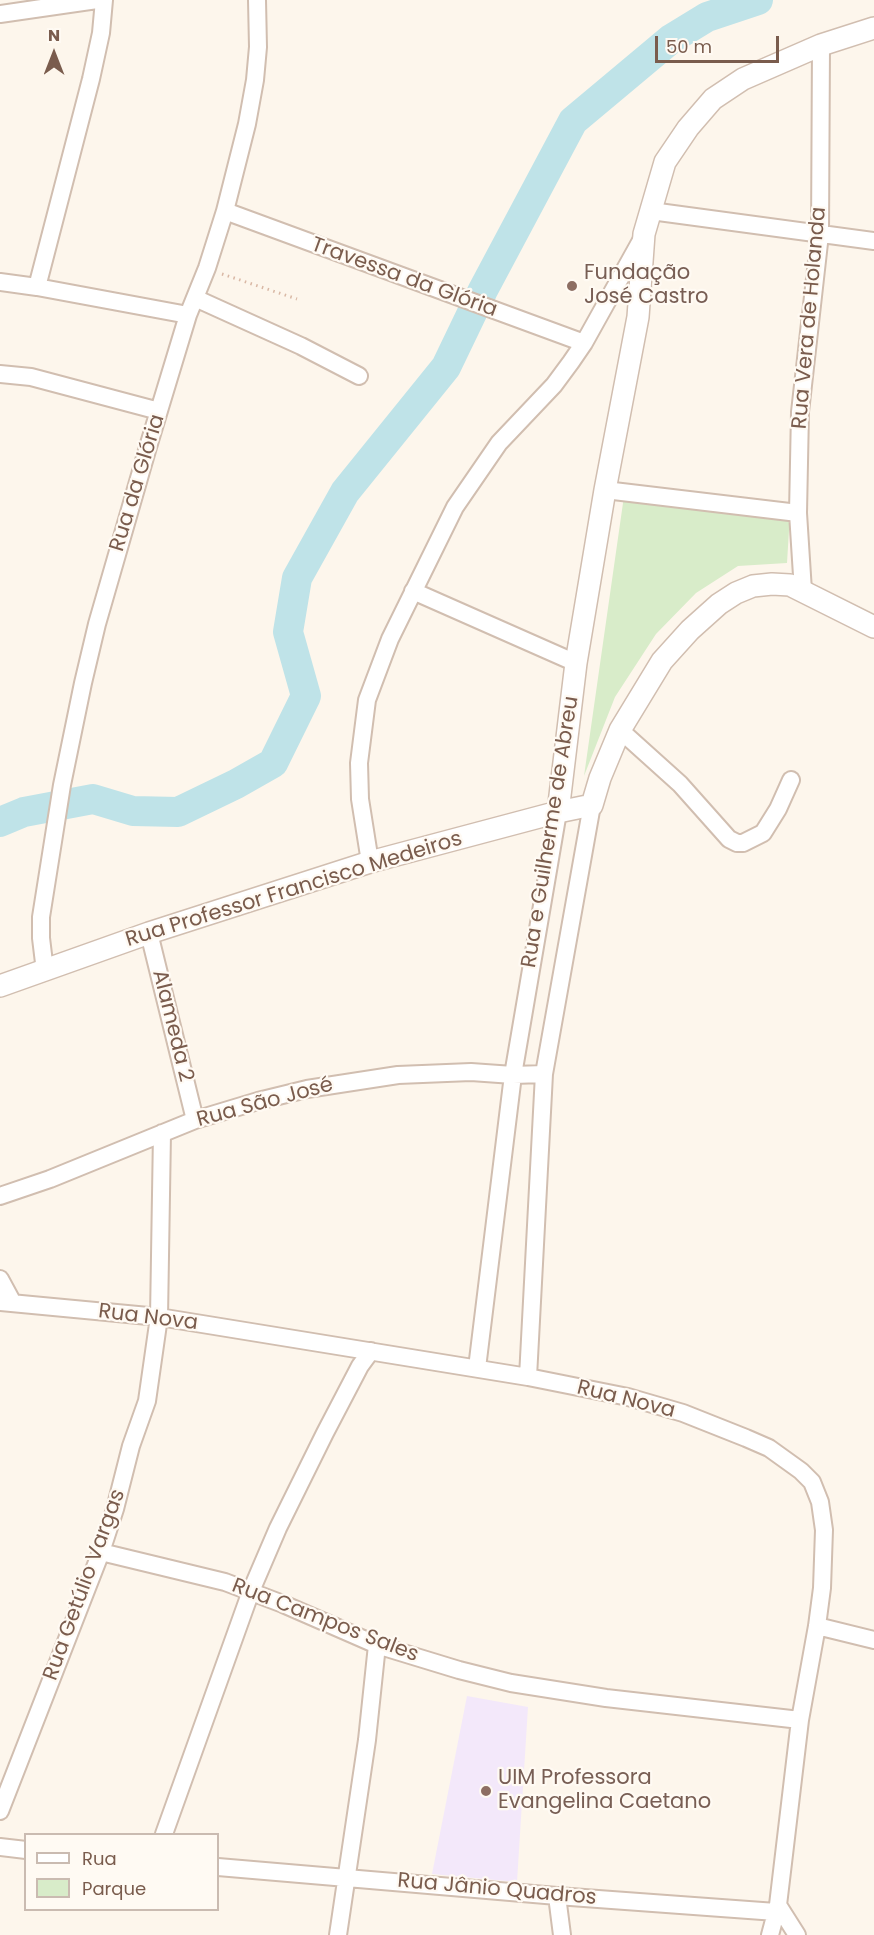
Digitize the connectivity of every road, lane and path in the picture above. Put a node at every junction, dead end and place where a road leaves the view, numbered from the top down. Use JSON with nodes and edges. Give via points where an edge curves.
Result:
{"nodes":[{"id":1,"x":97,"y":0,"type":"edge"},
{"id":2,"x":104,"y":0,"type":"edge"},
{"id":3,"x":257,"y":0,"type":"edge"},
{"id":4,"x":0,"y":14,"type":"edge"},
{"id":5,"x":874,"y":28,"type":"edge"},
{"id":6,"x":821,"y":45,"type":"junction"},
{"id":7,"x":225,"y":211,"type":"junction"},
{"id":8,"x":651,"y":211,"type":"junction"},
{"id":9,"x":644,"y":234,"type":"junction"},
{"id":10,"x":820,"y":234,"type":"junction"},
{"id":11,"x":874,"y":241,"type":"edge"},
{"id":12,"x":207,"y":268,"type":"junction"},
{"id":13,"x":0,"y":282,"type":"edge"},
{"id":14,"x":38,"y":287,"type":"junction"},
{"id":15,"x":195,"y":298,"type":"junction"},
{"id":16,"x":297,"y":298,"type":"dead end"},
{"id":17,"x":188,"y":315,"type":"junction"},
{"id":18,"x":584,"y":343,"type":"junction"},
{"id":19,"x":0,"y":374,"type":"edge"},
{"id":20,"x":359,"y":376,"type":"dead end"},
{"id":21,"x":159,"y":411,"type":"junction"},
{"id":22,"x":605,"y":490,"type":"junction"},
{"id":23,"x":798,"y":513,"type":"junction"},
{"id":24,"x":413,"y":591,"type":"junction"},
{"id":25,"x":803,"y":591,"type":"junction"},
{"id":26,"x":874,"y":627,"type":"edge"},
{"id":27,"x":576,"y":663,"type":"junction"},
{"id":28,"x":620,"y":730,"type":"junction"},
{"id":29,"x":791,"y":780,"type":"dead end"},
{"id":30,"x":592,"y":805,"type":"junction"},
{"id":31,"x":558,"y":812,"type":"junction"},
{"id":32,"x":370,"y":862,"type":"junction"},
{"id":33,"x":149,"y":933,"type":"junction"},
{"id":34,"x":45,"y":971,"type":"junction"},
{"id":35,"x":0,"y":986,"type":"edge"},
{"id":36,"x":544,"y":1074,"type":"junction"},
{"id":37,"x":513,"y":1075,"type":"junction"},
{"id":38,"x":195,"y":1120,"type":"junction"},
{"id":39,"x":162,"y":1133,"type":"junction"},
{"id":40,"x":0,"y":1196,"type":"edge"},
{"id":41,"x":0,"y":1279,"type":"edge"},
{"id":42,"x":6,"y":1302,"type":"edge"},
{"id":43,"x":159,"y":1317,"type":"junction"},
{"id":44,"x":371,"y":1351,"type":"junction"},
{"id":45,"x":477,"y":1368,"type":"junction"},
{"id":46,"x":528,"y":1377,"type":"junction"},
{"id":47,"x":101,"y":1552,"type":"junction"},
{"id":48,"x":251,"y":1590,"type":"junction"},
{"id":49,"x":817,"y":1626,"type":"junction"},
{"id":50,"x":874,"y":1640,"type":"edge"},
{"id":51,"x":377,"y":1645,"type":"junction"},
{"id":52,"x":800,"y":1720,"type":"junction"},
{"id":53,"x":0,"y":1812,"type":"edge"},
{"id":54,"x":164,"y":1833,"type":"edge"},
{"id":55,"x":0,"y":1847,"type":"edge"},
{"id":56,"x":24,"y":1850,"type":"edge"},
{"id":57,"x":219,"y":1867,"type":"edge"},
{"id":58,"x":348,"y":1878,"type":"junction"},
{"id":59,"x":557,"y":1896,"type":"junction"},
{"id":60,"x":777,"y":1908,"type":"junction"},
{"id":61,"x":338,"y":1935,"type":"edge"},
{"id":62,"x":562,"y":1935,"type":"edge"},
{"id":63,"x":770,"y":1935,"type":"edge"},
{"id":64,"x":797,"y":1935,"type":"edge"}],
"edges":[{"from":1,"to":4,"type":"street"},
{"from":2,"to":14,"type":"street","via":[[91,79]]},
{"from":3,"to":7,"type":"street","name":"Rua da Glória","via":[[255,80]]},
{"from":5,"to":6,"type":"street","name":"Rua e Guilherme de Abreu"},
{"from":6,"to":8,"type":"street","name":"Rua e Guilherme de Abreu","via":[[743,79],[713,99],[665,162]]},
{"from":6,"to":10,"type":"street","name":"Rua Vera de Holanda"},
{"from":7,"to":12,"type":"street","name":"Rua da Glória"},
{"from":7,"to":18,"type":"street","name":"Travessa da Glória"},
{"from":8,"to":9,"type":"street","name":"Rua e Guilherme de Abreu"},
{"from":8,"to":10,"type":"street"},
{"from":9,"to":18,"type":"street"},
{"from":9,"to":22,"type":"street","name":"Rua e Guilherme de Abreu","via":[[638,317]]},
{"from":10,"to":11,"type":"street"},
{"from":10,"to":23,"type":"street","name":"Rua Vera de Holanda","via":[[800,412]]},
{"from":12,"to":15,"type":"street","name":"Rua da Glória"},
{"from":12,"to":16,"type":"path"},
{"from":13,"to":14,"type":"street"},
{"from":14,"to":17,"type":"street"},
{"from":15,"to":17,"type":"street","name":"Rua da Glória"},
{"from":15,"to":20,"type":"street"},
{"from":17,"to":21,"type":"street","name":"Rua da Glória"},
{"from":18,"to":24,"type":"street","via":[[554,385],[481,468],[455,507]]},
{"from":19,"to":21,"type":"street","via":[[31,377]]},
{"from":21,"to":34,"type":"street","name":"Rua da Glória","via":[[97,624],[62,785],[41,917]]},
{"from":22,"to":23,"type":"street"},
{"from":22,"to":27,"type":"street","name":"Rua e Guilherme de Abreu"},
{"from":23,"to":25,"type":"street","name":"Rua Vera de Holanda"},
{"from":24,"to":27,"type":"street"},
{"from":24,"to":32,"type":"street","via":[[367,700],[362,728],[358,762],[360,799]]},
{"from":25,"to":26,"type":"street","name":"Rua e Guilherme de Abreu"},
{"from":25,"to":28,"type":"street","name":"Rua e Guilherme de Abreu","via":[[790,585],[753,586],[719,604],[662,662]]},
{"from":27,"to":31,"type":"street","name":"Rua e Guilherme de Abreu"},
{"from":28,"to":29,"type":"street","via":[[737,843],[763,833]]},
{"from":28,"to":30,"type":"street","name":"Rua e Guilherme de Abreu"},
{"from":30,"to":31,"type":"street","name":"Rua Professor Francisco Medeiros"},
{"from":30,"to":36,"type":"street","name":"Rua e Guilherme de Abreu"},
{"from":31,"to":32,"type":"street","name":"Rua Professor Francisco Medeiros"},
{"from":31,"to":37,"type":"street","name":"Rua e Guilherme de Abreu"},
{"from":32,"to":33,"type":"street","name":"Rua Professor Francisco Medeiros"},
{"from":33,"to":34,"type":"street","name":"Rua Professor Francisco Medeiros"},
{"from":33,"to":38,"type":"street","name":"Alameda 2"},
{"from":34,"to":35,"type":"street","name":"Rua Professor Francisco Medeiros"},
{"from":36,"to":37,"type":"street","name":"Rua São José"},
{"from":36,"to":46,"type":"street","name":"Rua e Guilherme de Abreu"},
{"from":37,"to":38,"type":"street","name":"Rua São José","via":[[435,1072],[356,1080],[258,1101]]},
{"from":37,"to":45,"type":"street","name":"Rua e Guilherme de Abreu"},
{"from":38,"to":39,"type":"street","name":"Rua São José"},
{"from":39,"to":40,"type":"street","name":"Rua São José"},
{"from":39,"to":43,"type":"street"},
{"from":41,"to":42,"type":"street"},
{"from":42,"to":43,"type":"street","name":"Rua Nova"},
{"from":43,"to":44,"type":"street","name":"Rua Nova"},
{"from":43,"to":47,"type":"street","name":"Rua Getúlio Vargas","via":[[147,1401]]},
{"from":44,"to":45,"type":"street","name":"Rua Nova"},
{"from":44,"to":48,"type":"street","via":[[325,1433]]},
{"from":45,"to":46,"type":"street","name":"Rua Nova"},
{"from":46,"to":49,"type":"street","name":"Rua Nova","via":[[628,1397],[683,1413],[769,1448],[801,1471],[812,1482],[820,1502],[824,1530]]},
{"from":47,"to":48,"type":"street","name":"Rua Campos Sales"},
{"from":47,"to":53,"type":"street","name":"Rua Getúlio Vargas"},
{"from":48,"to":51,"type":"street","name":"Rua Campos Sales"},
{"from":48,"to":54,"type":"street"},
{"from":49,"to":50,"type":"street"},
{"from":49,"to":52,"type":"street","name":"Rua Nova"},
{"from":51,"to":52,"type":"street","name":"Rua Campos Sales","via":[[459,1670],[542,1688]]},
{"from":51,"to":58,"type":"street"},
{"from":52,"to":60,"type":"street","name":"Rua Nova"},
{"from":55,"to":56,"type":"street"},
{"from":57,"to":58,"type":"street","name":"Rua Jânio Quadros"},
{"from":58,"to":59,"type":"street","name":"Rua Jânio Quadros"},
{"from":58,"to":61,"type":"street"},
{"from":59,"to":60,"type":"street","name":"Rua Jânio Quadros"},
{"from":59,"to":62,"type":"street"},
{"from":60,"to":63,"type":"street","name":"Rua Nova"},
{"from":60,"to":64,"type":"street"}]}
